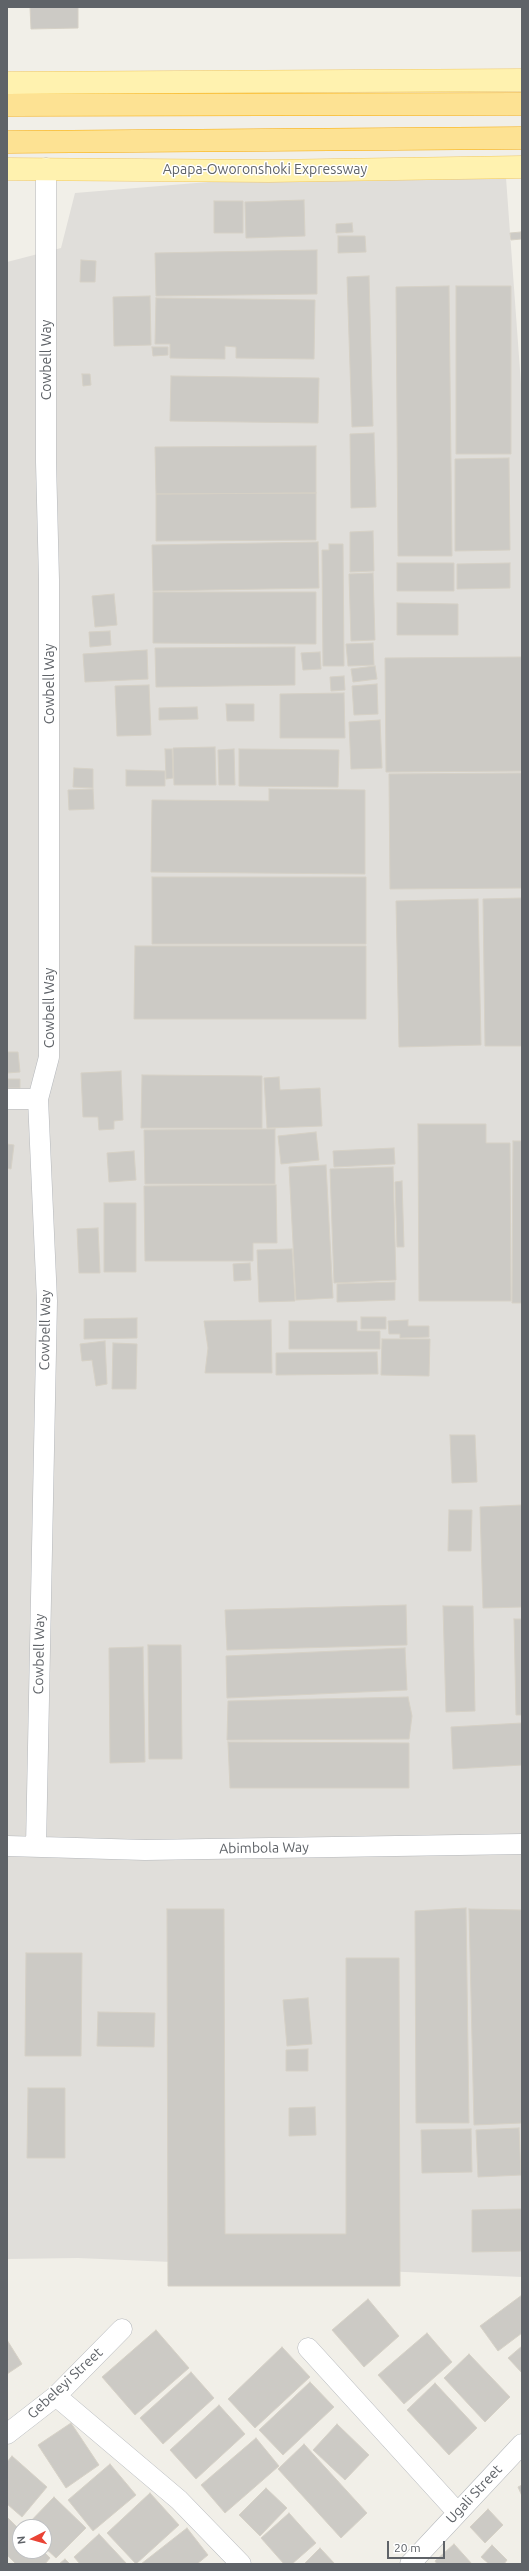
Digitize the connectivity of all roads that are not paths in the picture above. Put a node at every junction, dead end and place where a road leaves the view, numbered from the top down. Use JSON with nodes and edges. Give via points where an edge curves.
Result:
{"nodes":[{"id":1,"x":522,"y":80,"type":"edge"},
{"id":2,"x":7,"y":83,"type":"edge"},
{"id":3,"x":522,"y":104,"type":"edge"},
{"id":4,"x":7,"y":105,"type":"edge"},
{"id":5,"x":522,"y":138,"type":"edge"},
{"id":6,"x":7,"y":142,"type":"edge"},
{"id":7,"x":522,"y":167,"type":"edge"},
{"id":8,"x":46,"y":168,"type":"junction"},
{"id":9,"x":7,"y":169,"type":"edge"},
{"id":10,"x":38,"y":1099,"type":"junction"},
{"id":11,"x":7,"y":1100,"type":"edge"},
{"id":12,"x":522,"y":1844,"type":"edge"},
{"id":13,"x":7,"y":1846,"type":"edge"},
{"id":14,"x":36,"y":1846,"type":"junction"},
{"id":15,"x":122,"y":2329,"type":"dead end"},
{"id":16,"x":308,"y":2348,"type":"dead end"},
{"id":17,"x":56,"y":2396,"type":"junction"},
{"id":18,"x":7,"y":2434,"type":"edge"},
{"id":19,"x":522,"y":2444,"type":"edge"},
{"id":20,"x":457,"y":2512,"type":"junction"},
{"id":21,"x":241,"y":2564,"type":"edge"},
{"id":22,"x":410,"y":2564,"type":"edge"}],
"edges":[{"from":1,"to":2,"type":"main road"},
{"from":3,"to":4,"type":"highway"},
{"from":5,"to":6,"type":"highway","name":"Apapa-Oworonshoki Expressway"},
{"from":7,"to":8,"type":"main road","name":"Apapa-Oworonshoki Expressway","via":[[269,170]]},
{"from":8,"to":9,"type":"main road","name":"Apapa-Oworonshoki Expressway"},
{"from":8,"to":10,"type":"street","name":"Cowbell Way","via":[[49,1057]]},
{"from":10,"to":11,"type":"street"},
{"from":10,"to":14,"type":"street","name":"Cowbell Way","via":[[47,1301]]},
{"from":12,"to":14,"type":"street","name":"Abimbola Way","via":[[145,1850]]},
{"from":13,"to":14,"type":"street","name":"Abimbola Way"},
{"from":15,"to":17,"type":"street","name":"Gebeleyi Street"},
{"from":16,"to":20,"type":"street"},
{"from":17,"to":18,"type":"street","name":"Gebeleyi Street"},
{"from":17,"to":21,"type":"street","via":[[179,2500]]},
{"from":19,"to":20,"type":"street","name":"Ugali Street"},
{"from":20,"to":22,"type":"street","name":"Ugali Street"}]}
